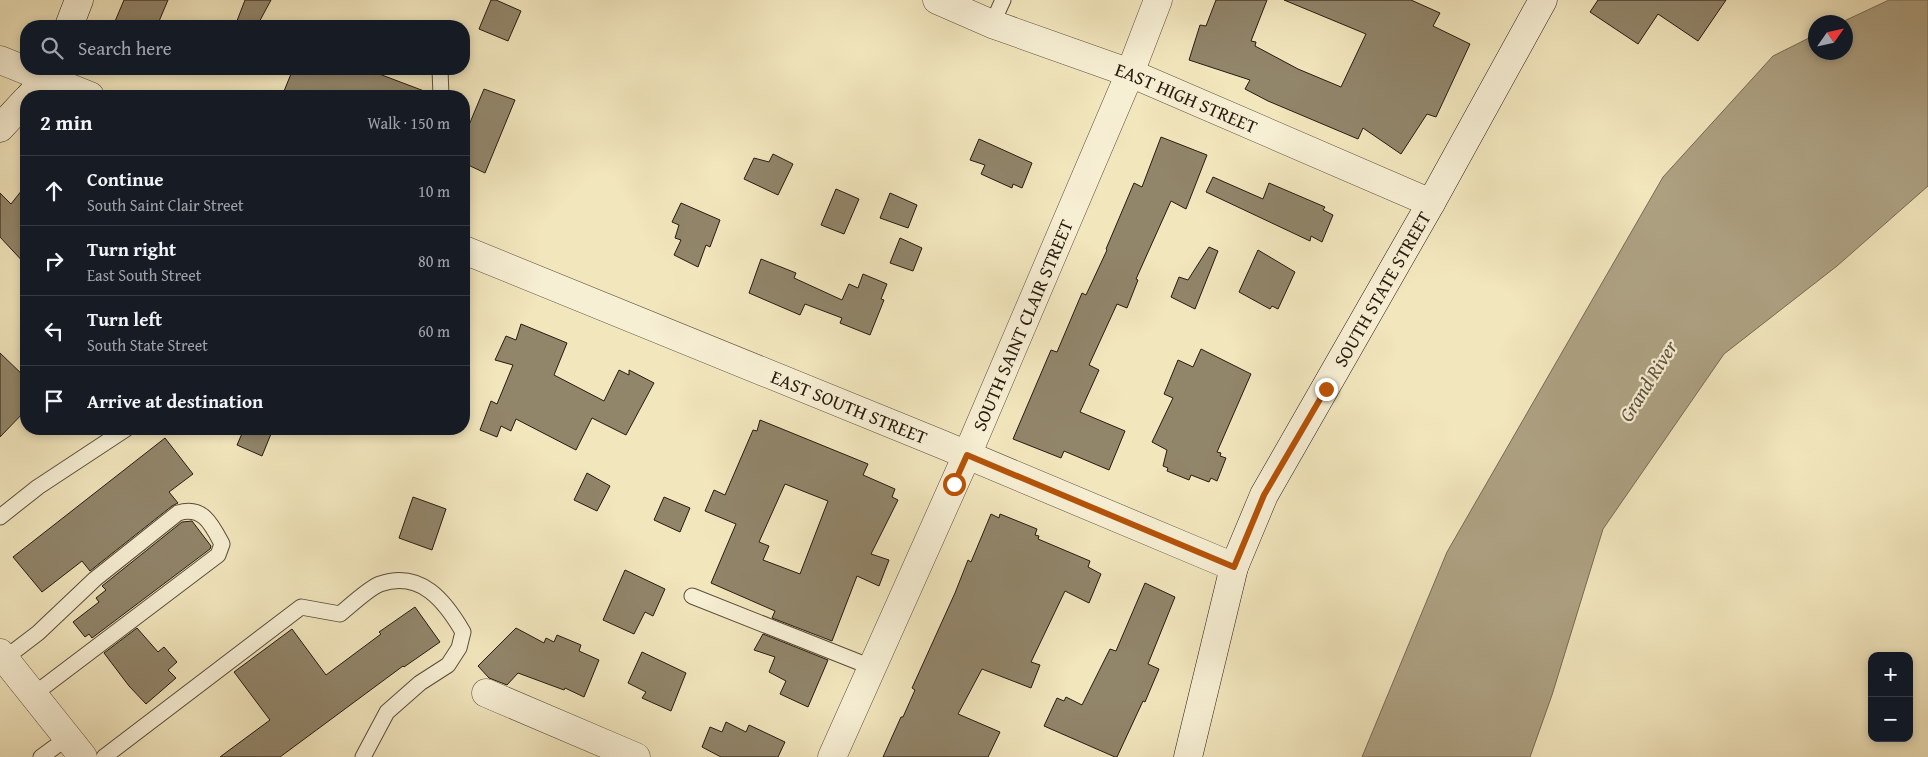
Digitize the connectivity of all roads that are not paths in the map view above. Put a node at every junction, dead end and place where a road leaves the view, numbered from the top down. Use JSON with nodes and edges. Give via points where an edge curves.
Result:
{"nodes":[{"id":1,"x":80,"y":0,"type":"edge"},
{"id":2,"x":937,"y":0,"type":"edge"},
{"id":3,"x":1158,"y":0,"type":"edge"},
{"id":4,"x":1543,"y":0,"type":"edge"},
{"id":5,"x":998,"y":12,"type":"edge"},
{"id":6,"x":72,"y":20,"type":"edge"},
{"id":7,"x":0,"y":60,"type":"edge"},
{"id":8,"x":20,"y":70,"type":"edge"},
{"id":9,"x":1130,"y":73,"type":"junction"},
{"id":10,"x":31,"y":75,"type":"edge"},
{"id":11,"x":440,"y":75,"type":"edge"},
{"id":12,"x":43,"y":81,"type":"edge"},
{"id":13,"x":71,"y":90,"type":"edge"},
{"id":14,"x":441,"y":90,"type":"edge"},
{"id":15,"x":20,"y":106,"type":"edge"},
{"id":16,"x":0,"y":128,"type":"edge"},
{"id":17,"x":1431,"y":203,"type":"junction"},
{"id":18,"x":470,"y":252,"type":"edge"},
{"id":19,"x":117,"y":435,"type":"edge"},
{"id":20,"x":967,"y":455,"type":"junction"},
{"id":21,"x":0,"y":517,"type":"edge"},
{"id":22,"x":1234,"y":567,"type":"junction"},
{"id":23,"x":692,"y":596,"type":"dead end"},
{"id":24,"x":2,"y":658,"type":"edge"},
{"id":25,"x":871,"y":667,"type":"junction"},
{"id":26,"x":486,"y":693,"type":"dead end"},
{"id":27,"x":33,"y":694,"type":"junction"},
{"id":28,"x":75,"y":747,"type":"edge"},
{"id":29,"x":41,"y":757,"type":"edge"},
{"id":30,"x":104,"y":757,"type":"edge"},
{"id":31,"x":363,"y":757,"type":"edge"},
{"id":32,"x":636,"y":757,"type":"edge"},
{"id":33,"x":832,"y":757,"type":"edge"},
{"id":34,"x":1188,"y":757,"type":"edge"}],
"edges":[{"from":1,"to":6,"type":"street"},
{"from":2,"to":5,"type":"street","name":"EAST HIGH STREET"},
{"from":3,"to":9,"type":"street","name":"SOUTH SAINT CLAIR STREET"},
{"from":4,"to":17,"type":"street","name":"SOUTH STATE STREET"},
{"from":5,"to":9,"type":"street","name":"EAST HIGH STREET"},
{"from":7,"to":8,"type":"street"},
{"from":9,"to":17,"type":"street","name":"EAST HIGH STREET"},
{"from":9,"to":20,"type":"street","name":"SOUTH SAINT CLAIR STREET"},
{"from":10,"to":12,"type":"street"},
{"from":11,"to":14,"type":"lane"},
{"from":12,"to":13,"type":"street"},
{"from":15,"to":16,"type":"street"},
{"from":17,"to":22,"type":"street","name":"SOUTH STATE STREET","via":[[1264,495]]},
{"from":18,"to":20,"type":"street","name":"EAST SOUTH STREET"},
{"from":19,"to":21,"type":"lane","via":[[38,487]]},
{"from":20,"to":22,"type":"street","name":"EAST SOUTH STREET"},
{"from":20,"to":25,"type":"street","name":"SOUTH SAINT CLAIR STREET"},
{"from":22,"to":34,"type":"street","name":"SOUTH STATE STREET"},
{"from":23,"to":25,"type":"lane"},
{"from":24,"to":27,"type":"street"},
{"from":24,"to":27,"type":"lane","via":[[38,633],[95,579],[178,513],[188,510],[202,514],[222,544],[218,555]]},
{"from":25,"to":33,"type":"street","name":"SOUTH SAINT CLAIR STREET"},
{"from":26,"to":32,"type":"street"},
{"from":27,"to":28,"type":"street"},
{"from":28,"to":29,"type":"lane"},
{"from":30,"to":31,"type":"lane","via":[[301,607],[340,614],[379,584],[402,580],[424,585],[440,598],[463,632],[459,648],[448,665],[420,683],[387,712]]}]}
